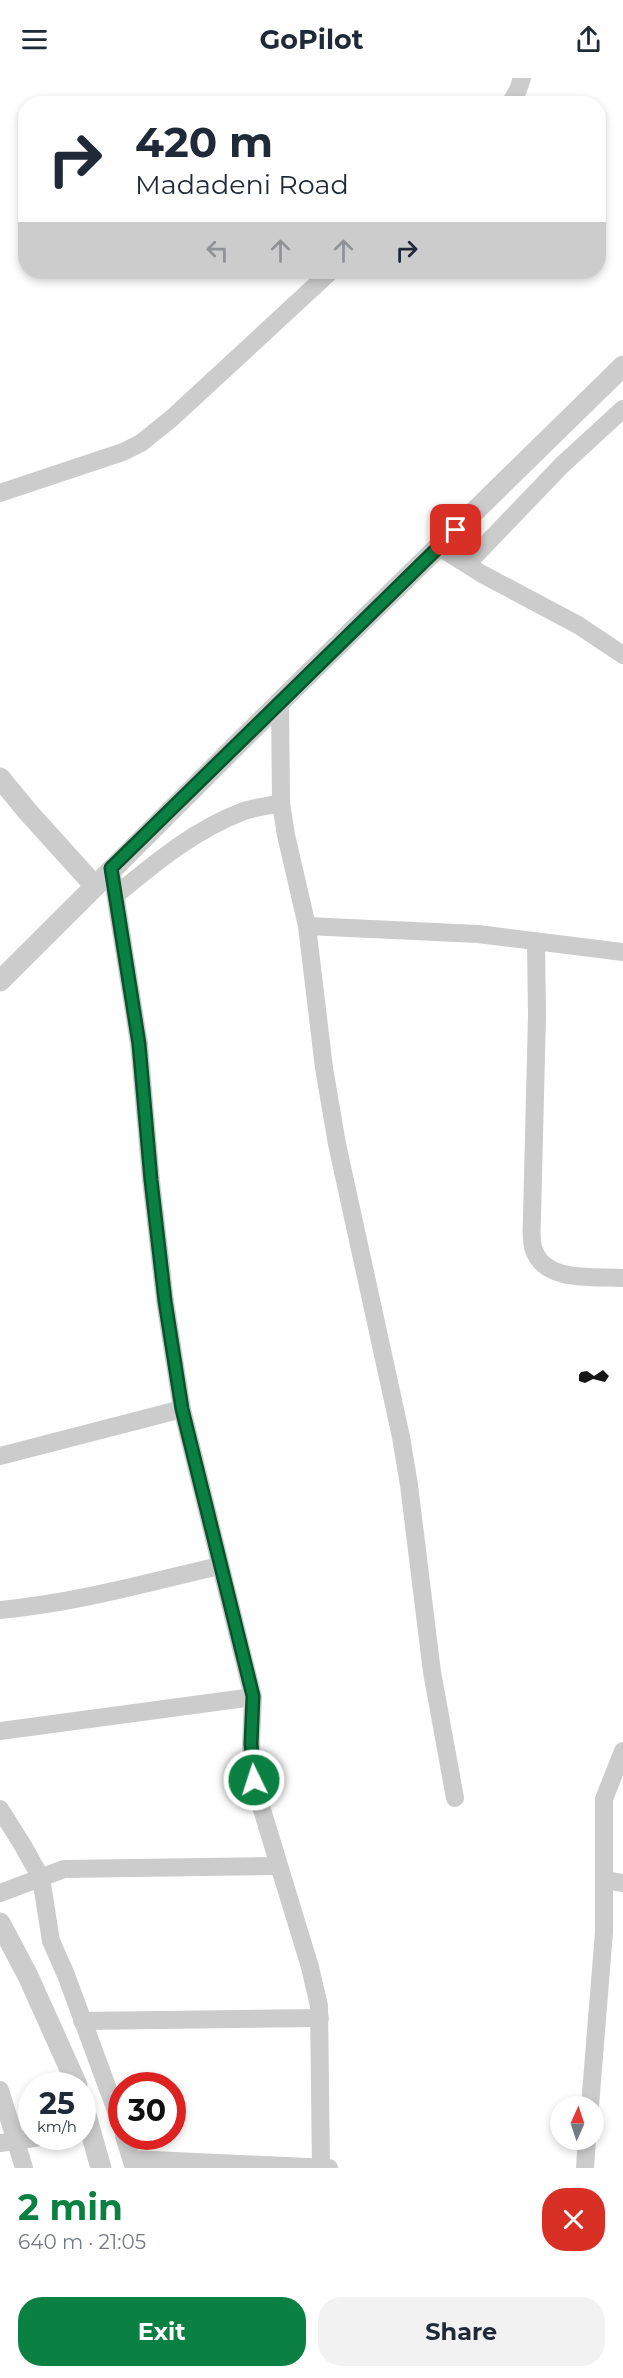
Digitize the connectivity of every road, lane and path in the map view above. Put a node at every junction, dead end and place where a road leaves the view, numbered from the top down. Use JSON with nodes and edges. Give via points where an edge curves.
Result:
{"nodes":[{"id":1,"x":522,"y":78,"type":"edge"},
{"id":2,"x":515,"y":96,"type":"edge"},
{"id":3,"x":322,"y":279,"type":"edge"},
{"id":4,"x":623,"y":366,"type":"edge"},
{"id":5,"x":623,"y":409,"type":"edge"},
{"id":6,"x":0,"y":493,"type":"edge"},
{"id":7,"x":439,"y":547,"type":"junction"},
{"id":8,"x":466,"y":564,"type":"junction"},
{"id":9,"x":623,"y":655,"type":"edge"},
{"id":10,"x":280,"y":702,"type":"junction"},
{"id":11,"x":0,"y":778,"type":"edge"},
{"id":12,"x":281,"y":803,"type":"junction"},
{"id":13,"x":111,"y":868,"type":"junction"},
{"id":14,"x":94,"y":885,"type":"junction"},
{"id":15,"x":116,"y":895,"type":"junction"},
{"id":16,"x":308,"y":926,"type":"junction"},
{"id":17,"x":536,"y":943,"type":"junction"},
{"id":18,"x":623,"y":952,"type":"edge"},
{"id":19,"x":0,"y":981,"type":"edge"},
{"id":20,"x":623,"y":1278,"type":"edge"},
{"id":21,"x":182,"y":1409,"type":"junction"},
{"id":22,"x":0,"y":1456,"type":"edge"},
{"id":23,"x":219,"y":1566,"type":"junction"},
{"id":24,"x":0,"y":1610,"type":"edge"},
{"id":25,"x":253,"y":1696,"type":"junction"},
{"id":26,"x":0,"y":1731,"type":"edge"},
{"id":27,"x":623,"y":1751,"type":"edge"},
{"id":28,"x":455,"y":1798,"type":"dead end"},
{"id":29,"x":0,"y":1809,"type":"edge"},
{"id":30,"x":278,"y":1866,"type":"junction"},
{"id":31,"x":41,"y":1878,"type":"junction"},
{"id":32,"x":614,"y":1881,"type":"edge"},
{"id":33,"x":0,"y":1893,"type":"edge"},
{"id":34,"x":0,"y":1923,"type":"edge"},
{"id":35,"x":320,"y":2018,"type":"junction"},
{"id":36,"x":82,"y":2021,"type":"junction"},
{"id":37,"x":71,"y":2072,"type":"edge"},
{"id":38,"x":0,"y":2090,"type":"edge"},
{"id":39,"x":108,"y":2090,"type":"edge"},
{"id":40,"x":591,"y":2096,"type":"edge"},
{"id":41,"x":8,"y":2142,"type":"edge"},
{"id":42,"x":95,"y":2150,"type":"edge"},
{"id":43,"x":586,"y":2150,"type":"edge"},
{"id":44,"x":133,"y":2164,"type":"edge"},
{"id":45,"x":24,"y":2168,"type":"edge"},
{"id":46,"x":101,"y":2168,"type":"edge"},
{"id":47,"x":321,"y":2168,"type":"edge"},
{"id":48,"x":329,"y":2168,"type":"edge"},
{"id":49,"x":585,"y":2168,"type":"edge"}],
"edges":[{"from":1,"to":2,"type":"street"},
{"from":3,"to":6,"type":"street","via":[[141,443]]},
{"from":4,"to":7,"type":"street"},
{"from":5,"to":8,"type":"street","via":[[562,465]]},
{"from":7,"to":8,"type":"street"},
{"from":7,"to":10,"type":"street"},
{"from":8,"to":9,"type":"street","via":[[578,625]]},
{"from":10,"to":12,"type":"street"},
{"from":10,"to":13,"type":"street"},
{"from":11,"to":14,"type":"street"},
{"from":12,"to":15,"type":"street","via":[[246,810],[196,834]]},
{"from":12,"to":16,"type":"street"},
{"from":13,"to":14,"type":"street"},
{"from":13,"to":15,"type":"street"},
{"from":14,"to":19,"type":"street"},
{"from":15,"to":21,"type":"street","via":[[139,1044],[165,1301]]},
{"from":16,"to":17,"type":"street","via":[[457,933]]},
{"from":16,"to":28,"type":"street","via":[[330,1102],[409,1485],[432,1672]]},
{"from":17,"to":18,"type":"street"},
{"from":17,"to":20,"type":"street","via":[[534,1249],[547,1268],[560,1273]]},
{"from":21,"to":22,"type":"street"},
{"from":21,"to":23,"type":"street"},
{"from":23,"to":24,"type":"street","via":[[109,1593]]},
{"from":23,"to":25,"type":"street"},
{"from":25,"to":26,"type":"street"},
{"from":25,"to":30,"type":"street","via":[[254,1780]]},
{"from":27,"to":32,"type":"street","via":[[604,1799]]},
{"from":29,"to":31,"type":"street"},
{"from":30,"to":31,"type":"street","via":[[78,1868]]},
{"from":30,"to":35,"type":"street","via":[[310,1966]]},
{"from":31,"to":33,"type":"street"},
{"from":31,"to":36,"type":"street","via":[[51,1941]]},
{"from":32,"to":40,"type":"street","via":[[604,1932]]},
{"from":34,"to":37,"type":"street"},
{"from":35,"to":36,"type":"street"},
{"from":35,"to":47,"type":"street"},
{"from":36,"to":39,"type":"street"},
{"from":38,"to":41,"type":"street"},
{"from":41,"to":45,"type":"street"},
{"from":42,"to":46,"type":"street"},
{"from":43,"to":49,"type":"street"},
{"from":44,"to":47,"type":"street"},
{"from":47,"to":48,"type":"street"}]}
